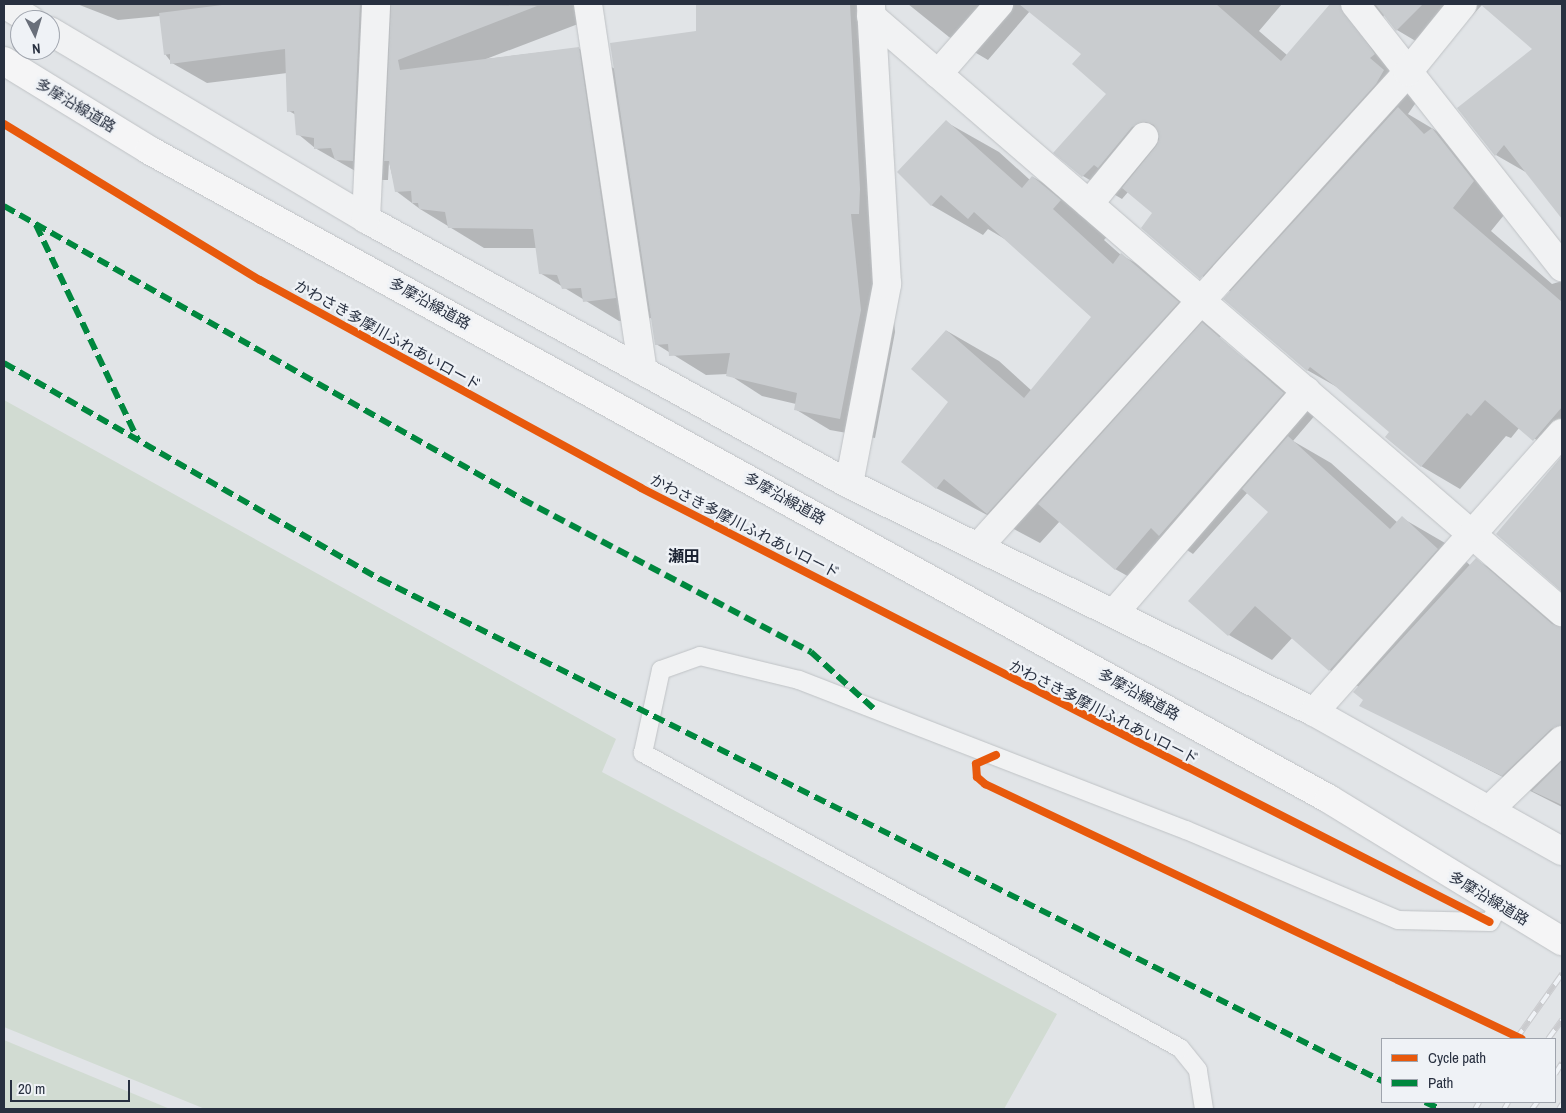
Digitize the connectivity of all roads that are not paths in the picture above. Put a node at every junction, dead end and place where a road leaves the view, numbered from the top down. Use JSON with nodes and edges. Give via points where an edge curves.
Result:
{"nodes":[{"id":1,"x":376,"y":4,"type":"edge"},
{"id":2,"x":588,"y":4,"type":"edge"},
{"id":3,"x":999,"y":4,"type":"edge"},
{"id":4,"x":1355,"y":4,"type":"edge"},
{"id":5,"x":1463,"y":4,"type":"edge"},
{"id":6,"x":871,"y":10,"type":"edge"},
{"id":7,"x":60,"y":37,"type":"edge"},
{"id":8,"x":4,"y":61,"type":"edge"},
{"id":9,"x":1408,"y":72,"type":"junction"},
{"id":10,"x":938,"y":74,"type":"junction"},
{"id":11,"x":1144,"y":137,"type":"dead end"},
{"id":12,"x":1089,"y":204,"type":"junction"},
{"id":13,"x":366,"y":219,"type":"junction"},
{"id":14,"x":1560,"y":258,"type":"edge"},
{"id":15,"x":1200,"y":300,"type":"junction"},
{"id":16,"x":643,"y":371,"type":"junction"},
{"id":17,"x":1306,"y":391,"type":"junction"},
{"id":18,"x":1562,"y":433,"type":"edge"},
{"id":19,"x":849,"y":484,"type":"junction"},
{"id":20,"x":1472,"y":534,"type":"junction"},
{"id":21,"x":978,"y":547,"type":"junction"},
{"id":22,"x":1562,"y":612,"type":"edge"},
{"id":23,"x":1114,"y":613,"type":"junction"},
{"id":24,"x":1314,"y":712,"type":"junction"},
{"id":25,"x":1562,"y":740,"type":"edge"},
{"id":26,"x":1489,"y":810,"type":"junction"},
{"id":27,"x":1562,"y":851,"type":"edge"},
{"id":28,"x":1499,"y":905,"type":"junction"},
{"id":29,"x":1562,"y":941,"type":"edge"},
{"id":30,"x":1204,"y":1109,"type":"edge"}],
"edges":[{"from":1,"to":13,"type":"street"},
{"from":2,"to":16,"type":"street"},
{"from":3,"to":10,"type":"street"},
{"from":4,"to":9,"type":"street"},
{"from":5,"to":9,"type":"street"},
{"from":6,"to":10,"type":"street"},
{"from":6,"to":19,"type":"street","via":[[887,284]]},
{"from":7,"to":13,"type":"street"},
{"from":8,"to":28,"type":"main road","name":"多摩沿線道路","via":[[149,150],[1329,799]]},
{"from":9,"to":14,"type":"street"},
{"from":9,"to":15,"type":"street"},
{"from":10,"to":12,"type":"street"},
{"from":11,"to":12,"type":"street"},
{"from":12,"to":15,"type":"street"},
{"from":13,"to":16,"type":"street"},
{"from":15,"to":17,"type":"street"},
{"from":15,"to":21,"type":"street"},
{"from":16,"to":19,"type":"street"},
{"from":17,"to":20,"type":"street"},
{"from":17,"to":23,"type":"street"},
{"from":18,"to":20,"type":"street"},
{"from":19,"to":21,"type":"street"},
{"from":20,"to":22,"type":"street"},
{"from":20,"to":24,"type":"street"},
{"from":21,"to":23,"type":"street"},
{"from":23,"to":24,"type":"street"},
{"from":24,"to":26,"type":"street"},
{"from":25,"to":26,"type":"street"},
{"from":26,"to":27,"type":"street"},
{"from":28,"to":29,"type":"main road","name":"多摩沿線道路"},
{"from":28,"to":30,"type":"lane","via":[[1490,922],[1398,920],[1186,830],[799,680],[700,656],[661,670],[643,753],[1180,1048],[1198,1070]]}]}
